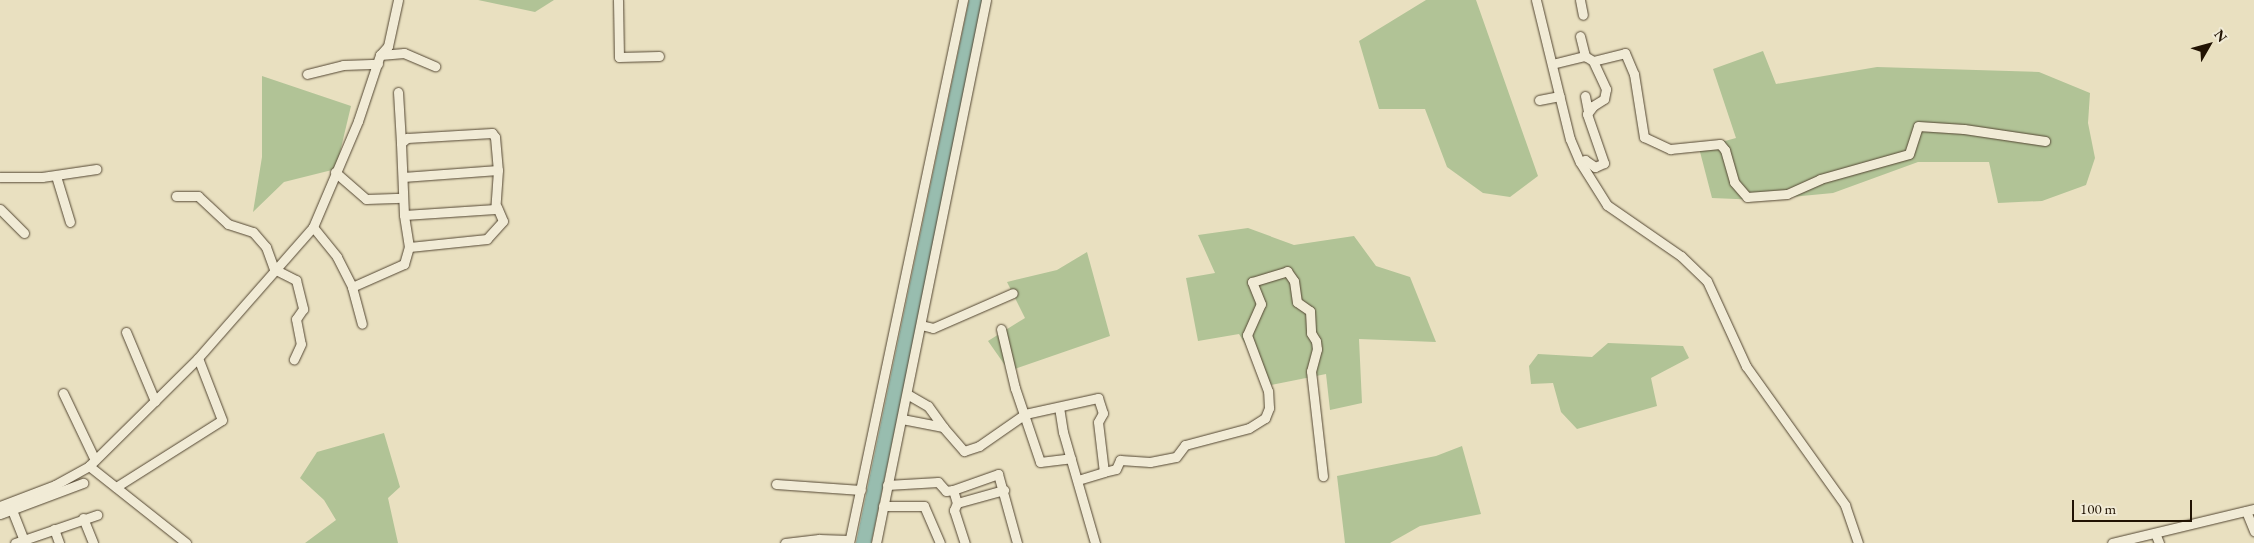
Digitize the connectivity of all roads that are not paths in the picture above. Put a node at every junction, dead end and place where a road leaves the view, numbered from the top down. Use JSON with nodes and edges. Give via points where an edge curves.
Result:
{"nodes":[{"id":1,"x":398,"y":0,"type":"edge"},
{"id":2,"x":618,"y":0,"type":"edge"},
{"id":3,"x":963,"y":0,"type":"edge"},
{"id":4,"x":986,"y":0,"type":"edge"},
{"id":5,"x":1536,"y":0,"type":"edge"},
{"id":6,"x":1580,"y":0,"type":"edge"},
{"id":7,"x":1583,"y":15,"type":"dead end"},
{"id":8,"x":1580,"y":36,"type":"dead end"},
{"id":9,"x":659,"y":56,"type":"dead end"},
{"id":10,"x":1585,"y":56,"type":"junction"},
{"id":11,"x":379,"y":60,"type":"junction"},
{"id":12,"x":1594,"y":62,"type":"junction"},
{"id":13,"x":1552,"y":64,"type":"junction"},
{"id":14,"x":435,"y":66,"type":"dead end"},
{"id":15,"x":307,"y":74,"type":"dead end"},
{"id":16,"x":398,"y":92,"type":"dead end"},
{"id":17,"x":1560,"y":96,"type":"junction"},
{"id":18,"x":1585,"y":96,"type":"dead end"},
{"id":19,"x":1539,"y":100,"type":"dead end"},
{"id":20,"x":1588,"y":111,"type":"junction"},
{"id":21,"x":2045,"y":141,"type":"dead end"},
{"id":22,"x":401,"y":143,"type":"junction"},
{"id":23,"x":1580,"y":162,"type":"junction"},
{"id":24,"x":96,"y":169,"type":"dead end"},
{"id":25,"x":498,"y":170,"type":"junction"},
{"id":26,"x":335,"y":172,"type":"junction"},
{"id":27,"x":56,"y":176,"type":"junction"},
{"id":28,"x":0,"y":177,"type":"edge"},
{"id":29,"x":403,"y":177,"type":"junction"},
{"id":30,"x":176,"y":196,"type":"dead end"},
{"id":31,"x":403,"y":198,"type":"junction"},
{"id":32,"x":497,"y":207,"type":"junction"},
{"id":33,"x":0,"y":209,"type":"edge"},
{"id":34,"x":404,"y":215,"type":"junction"},
{"id":35,"x":70,"y":222,"type":"dead end"},
{"id":36,"x":313,"y":227,"type":"junction"},
{"id":37,"x":24,"y":233,"type":"dead end"},
{"id":38,"x":409,"y":247,"type":"junction"},
{"id":39,"x":274,"y":269,"type":"junction"},
{"id":40,"x":352,"y":287,"type":"junction"},
{"id":41,"x":1013,"y":293,"type":"dead end"},
{"id":42,"x":362,"y":324,"type":"dead end"},
{"id":43,"x":921,"y":325,"type":"junction"},
{"id":44,"x":1001,"y":329,"type":"dead end"},
{"id":45,"x":126,"y":332,"type":"dead end"},
{"id":46,"x":198,"y":358,"type":"junction"},
{"id":47,"x":294,"y":359,"type":"dead end"},
{"id":48,"x":63,"y":392,"type":"dead end"},
{"id":49,"x":907,"y":394,"type":"junction"},
{"id":50,"x":155,"y":401,"type":"junction"},
{"id":51,"x":1059,"y":406,"type":"junction"},
{"id":52,"x":1025,"y":414,"type":"junction"},
{"id":53,"x":902,"y":419,"type":"junction"},
{"id":54,"x":943,"y":427,"type":"junction"},
{"id":55,"x":1071,"y":458,"type":"junction"},
{"id":56,"x":92,"y":463,"type":"junction"},
{"id":57,"x":1104,"y":472,"type":"junction"},
{"id":58,"x":1323,"y":476,"type":"dead end"},
{"id":59,"x":1078,"y":480,"type":"junction"},
{"id":60,"x":83,"y":483,"type":"dead end"},
{"id":61,"x":776,"y":484,"type":"dead end"},
{"id":62,"x":887,"y":485,"type":"junction"},
{"id":63,"x":116,"y":487,"type":"junction"},
{"id":64,"x":860,"y":490,"type":"junction"},
{"id":65,"x":953,"y":490,"type":"junction"},
{"id":66,"x":1004,"y":490,"type":"junction"},
{"id":67,"x":957,"y":503,"type":"junction"},
{"id":68,"x":0,"y":506,"type":"edge"},
{"id":69,"x":10,"y":506,"type":"junction"},
{"id":70,"x":883,"y":506,"type":"junction"},
{"id":71,"x":2250,"y":510,"type":"edge"},
{"id":72,"x":0,"y":514,"type":"edge"},
{"id":73,"x":97,"y":515,"type":"dead end"},
{"id":74,"x":83,"y":518,"type":"junction"},
{"id":75,"x":54,"y":529,"type":"junction"},
{"id":76,"x":2254,"y":532,"type":"edge"},
{"id":77,"x":174,"y":533,"type":"junction"},
{"id":78,"x":2155,"y":534,"type":"junction"},
{"id":79,"x":21,"y":542,"type":"edge"},
{"id":80,"x":849,"y":542,"type":"edge"},
{"id":81,"x":59,"y":543,"type":"edge"},
{"id":82,"x":93,"y":543,"type":"edge"},
{"id":83,"x":176,"y":543,"type":"edge"},
{"id":84,"x":186,"y":543,"type":"edge"},
{"id":85,"x":785,"y":543,"type":"edge"},
{"id":86,"x":876,"y":543,"type":"edge"},
{"id":87,"x":940,"y":543,"type":"edge"},
{"id":88,"x":965,"y":543,"type":"edge"},
{"id":89,"x":1017,"y":543,"type":"edge"},
{"id":90,"x":1094,"y":543,"type":"edge"},
{"id":91,"x":1858,"y":543,"type":"edge"},
{"id":92,"x":2112,"y":543,"type":"edge"},
{"id":93,"x":2159,"y":543,"type":"edge"}],
"edges":[{"from":1,"to":11,"type":"street","via":[[388,46]]},
{"from":2,"to":9,"type":"street","via":[[619,57]]},
{"from":3,"to":64,"type":"street"},
{"from":4,"to":43,"type":"street"},
{"from":5,"to":13,"type":"street"},
{"from":6,"to":7,"type":"street"},
{"from":8,"to":10,"type":"street"},
{"from":10,"to":12,"type":"street"},
{"from":10,"to":13,"type":"street"},
{"from":11,"to":14,"type":"street","via":[[404,53]]},
{"from":11,"to":15,"type":"street"},
{"from":11,"to":26,"type":"street","via":[[358,122]]},
{"from":12,"to":20,"type":"street","via":[[1606,94]]},
{"from":12,"to":21,"type":"street","via":[[1625,53],[1634,74],[1644,137],[1670,149],[1720,144],[1726,150],[1734,182],[1747,197],[1787,194],[1820,179],[1909,154],[1918,126]]},
{"from":13,"to":17,"type":"street"},
{"from":16,"to":22,"type":"street"},
{"from":17,"to":19,"type":"street"},
{"from":17,"to":23,"type":"street","via":[[1570,139]]},
{"from":18,"to":20,"type":"street"},
{"from":20,"to":23,"type":"street","via":[[1590,128],[1604,161],[1595,167],[1585,160]]},
{"from":22,"to":25,"type":"street","via":[[407,138],[492,134],[496,137]]},
{"from":22,"to":29,"type":"street"},
{"from":23,"to":91,"type":"street","via":[[1607,205],[1681,256],[1707,282],[1746,366],[1846,506]]},
{"from":24,"to":27,"type":"street"},
{"from":25,"to":29,"type":"street"},
{"from":25,"to":32,"type":"street"},
{"from":26,"to":31,"type":"street","via":[[366,199]]},
{"from":26,"to":36,"type":"street"},
{"from":27,"to":28,"type":"street"},
{"from":27,"to":35,"type":"street"},
{"from":29,"to":31,"type":"street"},
{"from":30,"to":39,"type":"street","via":[[198,196],[228,224],[253,232],[266,247]]},
{"from":31,"to":34,"type":"street"},
{"from":32,"to":34,"type":"street"},
{"from":32,"to":38,"type":"street","via":[[504,221],[487,239]]},
{"from":33,"to":37,"type":"street"},
{"from":34,"to":38,"type":"street"},
{"from":36,"to":39,"type":"street"},
{"from":36,"to":40,"type":"street","via":[[337,257]]},
{"from":38,"to":40,"type":"street","via":[[404,264]]},
{"from":39,"to":46,"type":"street"},
{"from":39,"to":47,"type":"street","via":[[296,280],[301,290],[303,309],[296,322],[301,344]]},
{"from":40,"to":42,"type":"street"},
{"from":41,"to":43,"type":"street","via":[[933,328]]},
{"from":43,"to":49,"type":"street"},
{"from":44,"to":52,"type":"street"},
{"from":45,"to":50,"type":"street"},
{"from":46,"to":50,"type":"street"},
{"from":46,"to":63,"type":"street","via":[[222,420]]},
{"from":48,"to":56,"type":"street"},
{"from":49,"to":53,"type":"street"},
{"from":49,"to":54,"type":"street","via":[[928,406]]},
{"from":50,"to":56,"type":"street"},
{"from":51,"to":52,"type":"street"},
{"from":51,"to":55,"type":"street"},
{"from":51,"to":57,"type":"street","via":[[1100,399],[1103,418],[1098,422]]},
{"from":52,"to":54,"type":"street","via":[[979,446],[964,452]]},
{"from":52,"to":55,"type":"street","via":[[1040,462]]},
{"from":53,"to":54,"type":"street"},
{"from":53,"to":62,"type":"street"},
{"from":55,"to":59,"type":"street"},
{"from":56,"to":63,"type":"street"},
{"from":56,"to":69,"type":"street"},
{"from":57,"to":58,"type":"street","via":[[1116,469],[1120,460],[1150,462],[1176,457],[1185,444],[1249,428],[1265,418],[1270,408],[1268,391],[1247,336],[1262,304],[1252,282],[1287,271],[1294,281],[1297,302],[1310,311],[1311,333],[1316,341],[1311,371]]},
{"from":57,"to":59,"type":"street"},
{"from":59,"to":90,"type":"street"},
{"from":60,"to":69,"type":"street"},
{"from":61,"to":64,"type":"street"},
{"from":62,"to":65,"type":"street","via":[[938,482],[946,491]]},
{"from":62,"to":70,"type":"street"},
{"from":63,"to":77,"type":"street"},
{"from":64,"to":80,"type":"street"},
{"from":65,"to":66,"type":"street","via":[[996,473]]},
{"from":65,"to":67,"type":"street"},
{"from":66,"to":67,"type":"street"},
{"from":66,"to":89,"type":"street"},
{"from":67,"to":88,"type":"street","via":[[954,510]]},
{"from":68,"to":69,"type":"street"},
{"from":69,"to":72,"type":"street"},
{"from":69,"to":79,"type":"street"},
{"from":70,"to":86,"type":"street"},
{"from":70,"to":87,"type":"street","via":[[924,506]]},
{"from":71,"to":76,"type":"street"},
{"from":71,"to":78,"type":"street"},
{"from":73,"to":74,"type":"street"},
{"from":74,"to":75,"type":"street"},
{"from":74,"to":82,"type":"street"},
{"from":75,"to":79,"type":"street"},
{"from":75,"to":81,"type":"street"},
{"from":77,"to":83,"type":"street"},
{"from":77,"to":84,"type":"street"},
{"from":78,"to":92,"type":"street"},
{"from":78,"to":93,"type":"street"},
{"from":80,"to":85,"type":"street","via":[[819,539]]}]}
